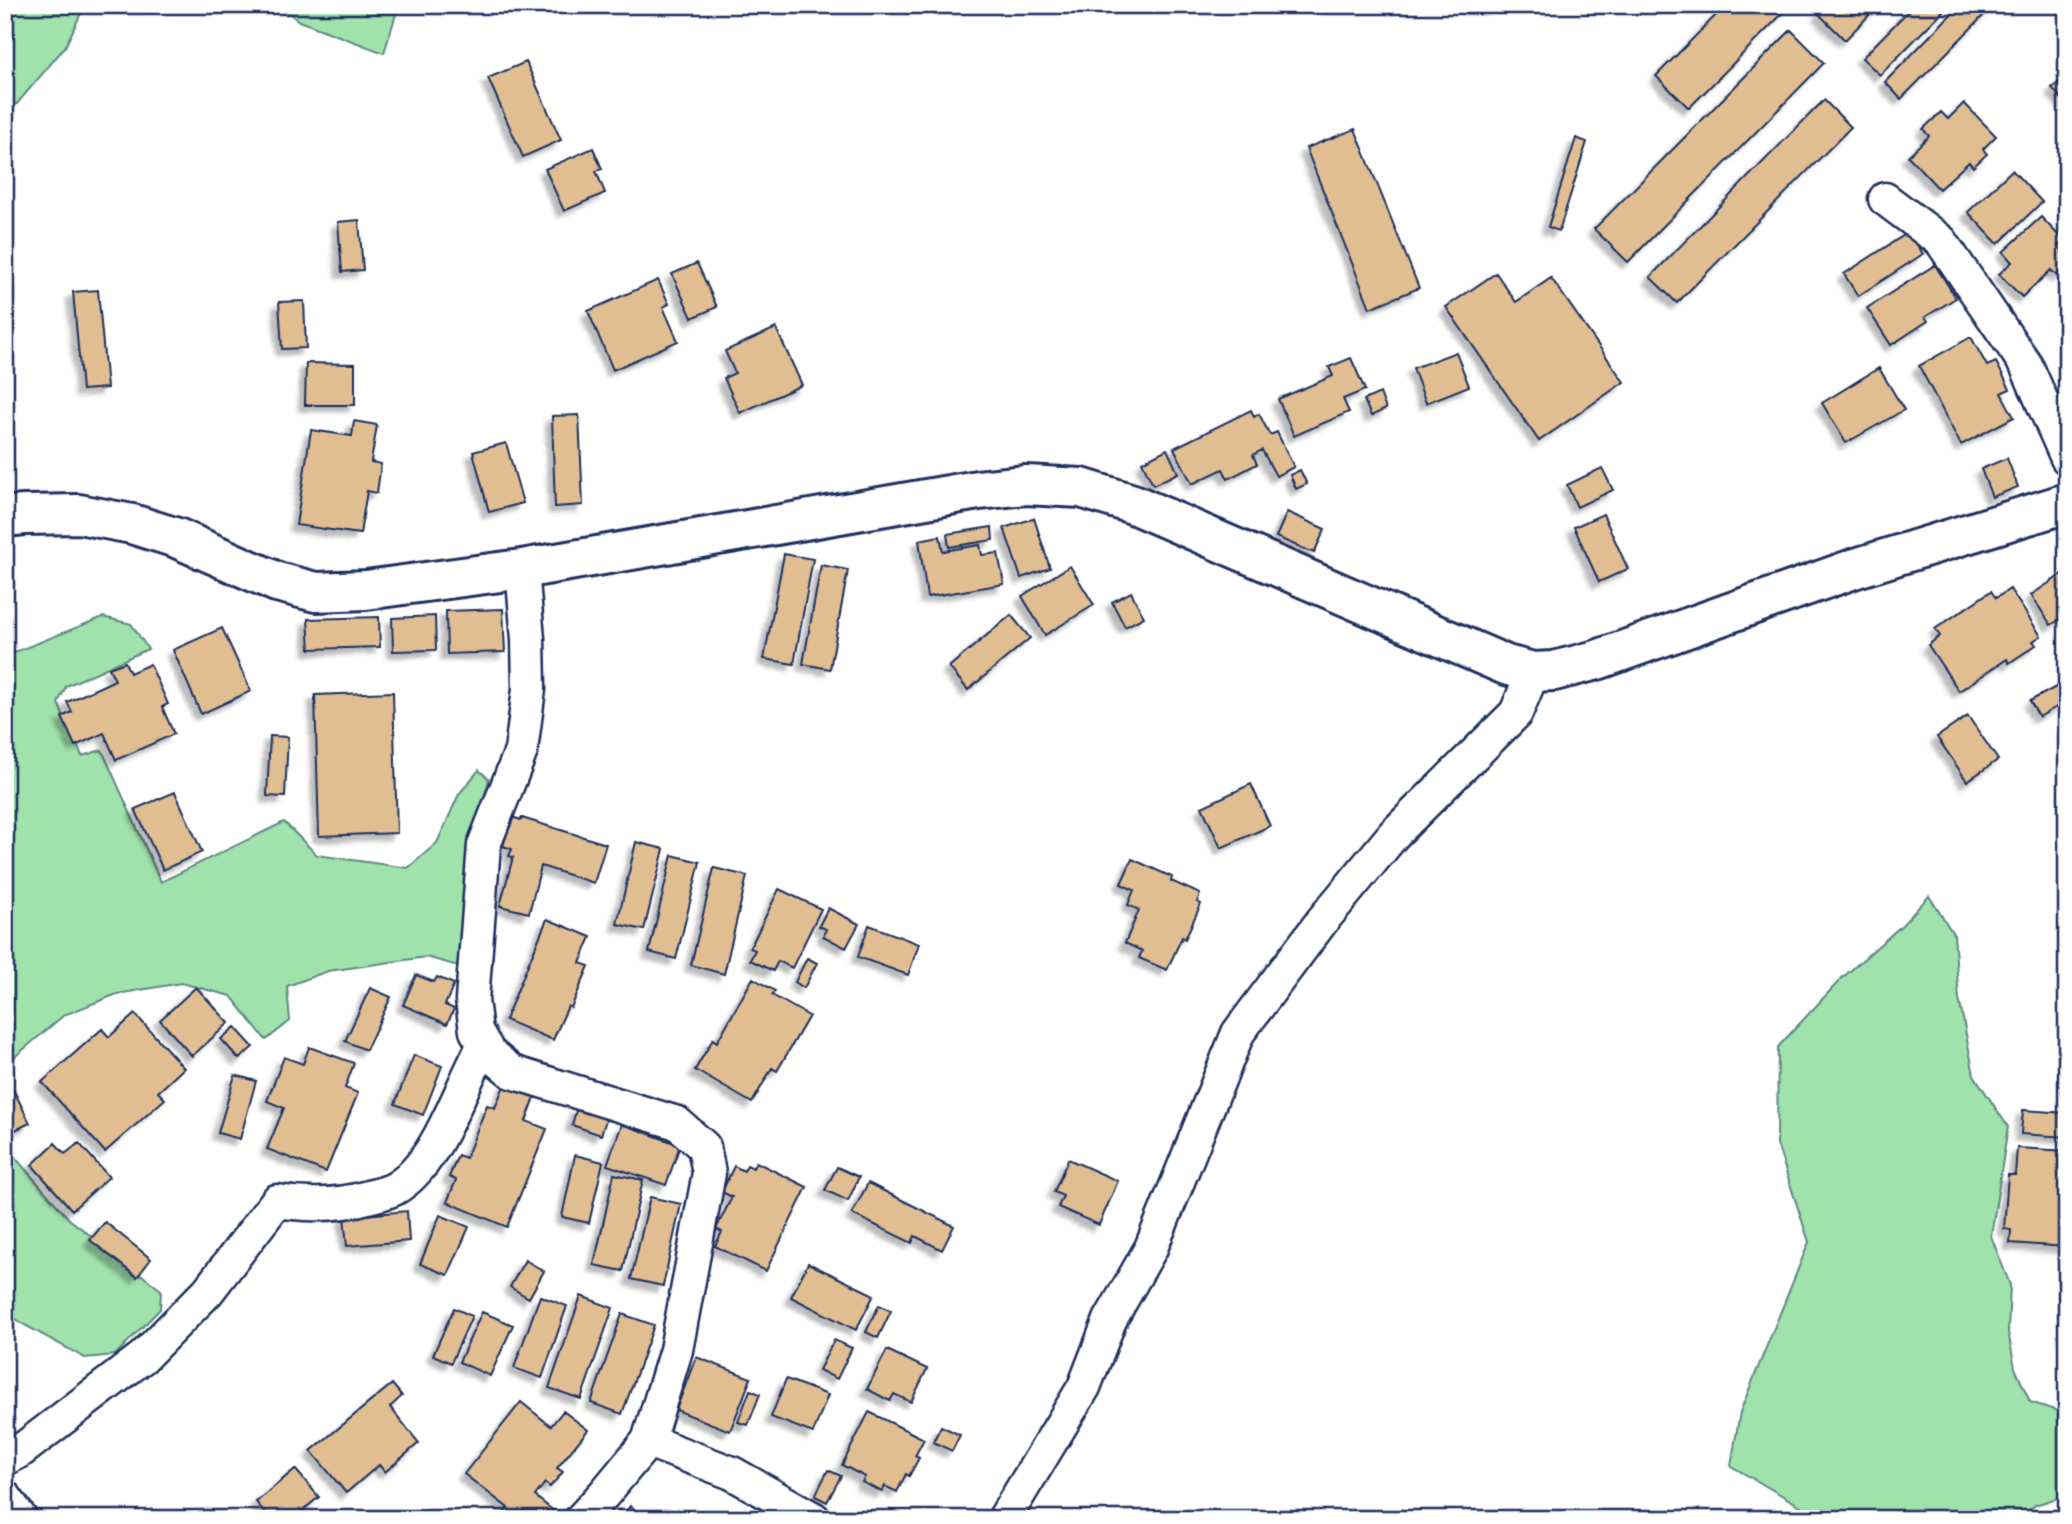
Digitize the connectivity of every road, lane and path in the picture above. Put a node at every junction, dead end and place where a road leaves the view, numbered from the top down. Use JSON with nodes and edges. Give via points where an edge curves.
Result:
{"nodes":[{"id":1,"x":1885,"y":199,"type":"dead end"},
{"id":2,"x":2067,"y":458,"type":"edge"},
{"id":3,"x":2067,"y":503,"type":"edge"},
{"id":4,"x":5,"y":517,"type":"edge"},
{"id":5,"x":522,"y":569,"type":"junction"},
{"id":6,"x":1533,"y":672,"type":"junction"},
{"id":7,"x":484,"y":1045,"type":"junction"},
{"id":8,"x":648,"y":1441,"type":"junction"},
{"id":9,"x":5,"y":1460,"type":"edge"},
{"id":10,"x":5,"y":1497,"type":"edge"},
{"id":11,"x":21,"y":1519,"type":"edge"},
{"id":12,"x":582,"y":1519,"type":"edge"},
{"id":13,"x":814,"y":1519,"type":"edge"},
{"id":14,"x":1004,"y":1519,"type":"edge"}],
"edges":[{"from":1,"to":2,"type":"street","via":[[1941,241],[2026,365]]},
{"from":3,"to":6,"type":"street","via":[[1856,568],[1597,660]]},
{"from":4,"to":5,"type":"street","via":[[79,514],[132,524],[177,538],[277,582],[316,592],[366,590]]},
{"from":5,"to":6,"type":"street","via":[[978,490],[1026,485],[1081,488],[1133,503],[1506,665]]},
{"from":5,"to":7,"type":"street","via":[[529,689],[521,751],[484,845],[472,1000],[476,1031]]},
{"from":6,"to":14,"type":"street","via":[[1516,713],[1394,834],[1238,1033],[1151,1248],[1110,1320],[1084,1387]]},
{"from":7,"to":8,"type":"street","via":[[512,1072],[677,1123],[704,1147],[709,1173],[676,1350]]},
{"from":7,"to":9,"type":"street","via":[[435,1145],[417,1171],[393,1190],[354,1201],[306,1206],[277,1201],[208,1292],[143,1357]]},
{"from":8,"to":12,"type":"street"},
{"from":8,"to":13,"type":"street","via":[[732,1473]]},
{"from":10,"to":11,"type":"street"}]}
